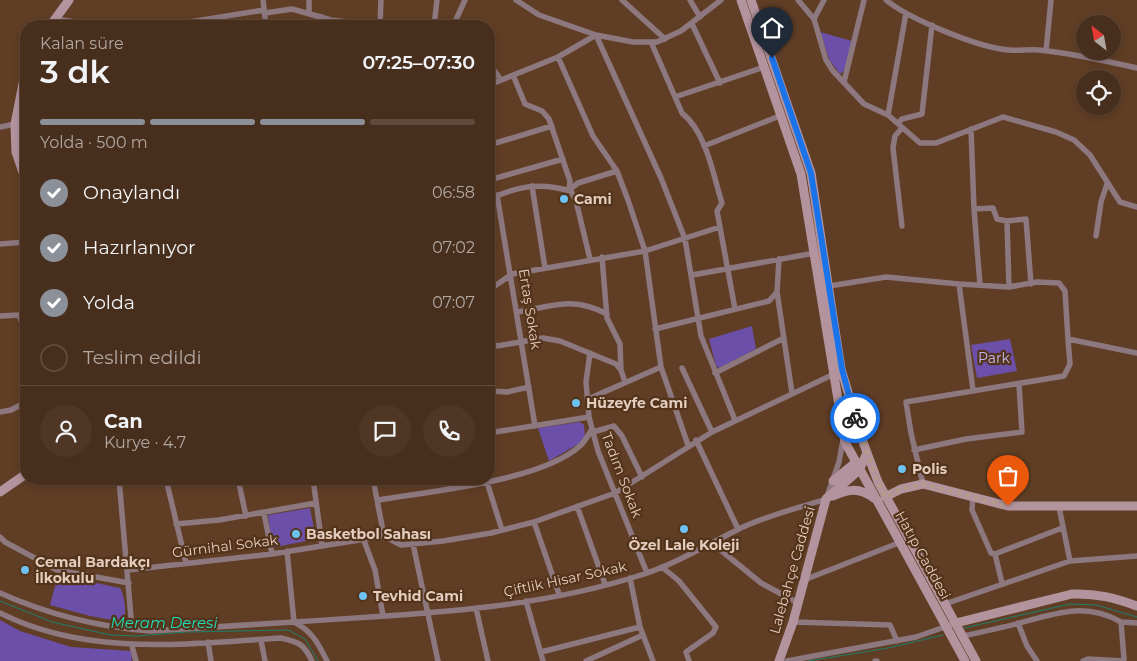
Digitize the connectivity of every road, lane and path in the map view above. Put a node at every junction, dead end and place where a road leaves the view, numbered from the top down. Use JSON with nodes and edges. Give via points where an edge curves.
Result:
{"nodes":[{"id":1,"x":69,"y":0,"type":"edge"},
{"id":2,"x":263,"y":0,"type":"edge"},
{"id":3,"x":310,"y":0,"type":"edge"},
{"id":4,"x":381,"y":0,"type":"edge"},
{"id":5,"x":437,"y":0,"type":"edge"},
{"id":6,"x":465,"y":0,"type":"edge"},
{"id":7,"x":622,"y":0,"type":"edge"},
{"id":8,"x":690,"y":0,"type":"edge"},
{"id":9,"x":721,"y":0,"type":"edge"},
{"id":10,"x":741,"y":0,"type":"edge"},
{"id":11,"x":752,"y":0,"type":"edge"},
{"id":12,"x":798,"y":0,"type":"edge"},
{"id":13,"x":824,"y":0,"type":"edge"},
{"id":14,"x":864,"y":0,"type":"edge"},
{"id":15,"x":886,"y":0,"type":"edge"},
{"id":16,"x":1051,"y":0,"type":"edge"},
{"id":17,"x":520,"y":1,"type":"edge"},
{"id":18,"x":264,"y":12,"type":"junction"},
{"id":19,"x":309,"y":13,"type":"junction"},
{"id":20,"x":906,"y":14,"type":"junction"},
{"id":21,"x":322,"y":16,"type":"junction"},
{"id":22,"x":700,"y":17,"type":"junction"},
{"id":23,"x":814,"y":19,"type":"junction"},
{"id":24,"x":54,"y":20,"type":"edge"},
{"id":25,"x":207,"y":20,"type":"edge"},
{"id":26,"x":265,"y":20,"type":"edge"},
{"id":27,"x":320,"y":20,"type":"edge"},
{"id":28,"x":331,"y":20,"type":"edge"},
{"id":29,"x":380,"y":20,"type":"edge"},
{"id":30,"x":435,"y":20,"type":"edge"},
{"id":31,"x":456,"y":20,"type":"edge"},
{"id":32,"x":692,"y":24,"type":"junction"},
{"id":33,"x":932,"y":25,"type":"junction"},
{"id":34,"x":596,"y":35,"type":"junction"},
{"id":35,"x":665,"y":39,"type":"junction"},
{"id":36,"x":651,"y":42,"type":"junction"},
{"id":37,"x":1046,"y":51,"type":"junction"},
{"id":38,"x":558,"y":57,"type":"junction"},
{"id":39,"x":764,"y":67,"type":"junction"},
{"id":40,"x":1137,"y":68,"type":"edge"},
{"id":41,"x":495,"y":72,"type":"edge"},
{"id":42,"x":513,"y":76,"type":"junction"},
{"id":43,"x":501,"y":80,"type":"junction"},
{"id":44,"x":495,"y":82,"type":"edge"},
{"id":45,"x":844,"y":82,"type":"junction"},
{"id":46,"x":720,"y":83,"type":"junction"},
{"id":47,"x":20,"y":96,"type":"edge"},
{"id":48,"x":676,"y":97,"type":"junction"},
{"id":49,"x":782,"y":115,"type":"junction"},
{"id":50,"x":888,"y":115,"type":"junction"},
{"id":51,"x":14,"y":124,"type":"junction"},
{"id":52,"x":900,"y":125,"type":"junction"},
{"id":53,"x":552,"y":126,"type":"junction"},
{"id":54,"x":0,"y":127,"type":"edge"},
{"id":55,"x":971,"y":129,"type":"junction"},
{"id":56,"x":495,"y":143,"type":"edge"},
{"id":57,"x":704,"y":146,"type":"junction"},
{"id":58,"x":563,"y":159,"type":"junction"},
{"id":59,"x":20,"y":163,"type":"edge"},
{"id":60,"x":618,"y":171,"type":"junction"},
{"id":61,"x":495,"y":178,"type":"edge"},
{"id":62,"x":1107,"y":184,"type":"junction"},
{"id":63,"x":532,"y":186,"type":"junction"},
{"id":64,"x":569,"y":190,"type":"junction"},
{"id":65,"x":498,"y":195,"type":"junction"},
{"id":66,"x":495,"y":196,"type":"edge"},
{"id":67,"x":1137,"y":207,"type":"edge"},
{"id":68,"x":974,"y":209,"type":"junction"},
{"id":69,"x":1007,"y":221,"type":"junction"},
{"id":70,"x":720,"y":226,"type":"junction"},
{"id":71,"x":902,"y":226,"type":"dead end"},
{"id":72,"x":1096,"y":236,"type":"dead end"},
{"id":73,"x":685,"y":239,"type":"junction"},
{"id":74,"x":20,"y":242,"type":"edge"},
{"id":75,"x":0,"y":244,"type":"edge"},
{"id":76,"x":645,"y":251,"type":"junction"},
{"id":77,"x":815,"y":252,"type":"junction"},
{"id":78,"x":602,"y":258,"type":"junction"},
{"id":79,"x":779,"y":259,"type":"junction"},
{"id":80,"x":590,"y":260,"type":"junction"},
{"id":81,"x":727,"y":267,"type":"junction"},
{"id":82,"x":545,"y":268,"type":"junction"},
{"id":83,"x":512,"y":274,"type":"junction"},
{"id":84,"x":692,"y":275,"type":"junction"},
{"id":85,"x":959,"y":284,"type":"junction"},
{"id":86,"x":1031,"y":284,"type":"junction"},
{"id":87,"x":980,"y":285,"type":"junction"},
{"id":88,"x":495,"y":286,"type":"edge"},
{"id":89,"x":829,"y":286,"type":"junction"},
{"id":90,"x":1009,"y":287,"type":"junction"},
{"id":91,"x":777,"y":292,"type":"junction"},
{"id":92,"x":735,"y":309,"type":"junction"},
{"id":93,"x":518,"y":312,"type":"junction"},
{"id":94,"x":607,"y":314,"type":"junction"},
{"id":95,"x":20,"y":315,"type":"edge"},
{"id":96,"x":0,"y":316,"type":"edge"},
{"id":97,"x":697,"y":318,"type":"junction"},
{"id":98,"x":655,"y":329,"type":"junction"},
{"id":99,"x":784,"y":338,"type":"junction"},
{"id":100,"x":1068,"y":339,"type":"junction"},
{"id":101,"x":522,"y":342,"type":"junction"},
{"id":102,"x":495,"y":345,"type":"edge"},
{"id":103,"x":590,"y":353,"type":"junction"},
{"id":104,"x":1137,"y":353,"type":"edge"},
{"id":105,"x":661,"y":367,"type":"junction"},
{"id":106,"x":682,"y":368,"type":"dead end"},
{"id":107,"x":621,"y":370,"type":"junction"},
{"id":108,"x":715,"y":373,"type":"junction"},
{"id":109,"x":832,"y":376,"type":"junction"},
{"id":110,"x":625,"y":382,"type":"junction"},
{"id":111,"x":1018,"y":384,"type":"junction"},
{"id":112,"x":529,"y":387,"type":"junction"},
{"id":113,"x":973,"y":390,"type":"junction"},
{"id":114,"x":495,"y":391,"type":"edge"},
{"id":115,"x":792,"y":393,"type":"junction"},
{"id":116,"x":588,"y":399,"type":"junction"},
{"id":117,"x":20,"y":405,"type":"edge"},
{"id":118,"x":0,"y":412,"type":"edge"},
{"id":119,"x":589,"y":418,"type":"junction"},
{"id":120,"x":735,"y":420,"type":"junction"},
{"id":121,"x":535,"y":426,"type":"junction"},
{"id":122,"x":858,"y":427,"type":"junction"},
{"id":123,"x":593,"y":431,"type":"junction"},
{"id":124,"x":495,"y":432,"type":"edge"},
{"id":125,"x":712,"y":432,"type":"junction"},
{"id":126,"x":843,"y":434,"type":"junction"},
{"id":127,"x":696,"y":440,"type":"junction"},
{"id":128,"x":688,"y":445,"type":"junction"},
{"id":129,"x":914,"y":450,"type":"junction"},
{"id":130,"x":867,"y":453,"type":"junction"},
{"id":131,"x":857,"y":466,"type":"junction"},
{"id":132,"x":642,"y":477,"type":"junction"},
{"id":133,"x":20,"y":478,"type":"edge"},
{"id":134,"x":495,"y":478,"type":"edge"},
{"id":135,"x":833,"y":481,"type":"junction"},
{"id":136,"x":923,"y":484,"type":"junction"},
{"id":137,"x":120,"y":485,"type":"edge"},
{"id":138,"x":167,"y":485,"type":"edge"},
{"id":139,"x":239,"y":485,"type":"edge"},
{"id":140,"x":314,"y":485,"type":"edge"},
{"id":141,"x":375,"y":485,"type":"edge"},
{"id":142,"x":460,"y":485,"type":"edge"},
{"id":143,"x":488,"y":485,"type":"edge"},
{"id":144,"x":0,"y":492,"type":"edge"},
{"id":145,"x":615,"y":493,"type":"junction"},
{"id":146,"x":973,"y":496,"type":"junction"},
{"id":147,"x":881,"y":498,"type":"junction"},
{"id":148,"x":826,"y":499,"type":"junction"},
{"id":149,"x":379,"y":500,"type":"junction"},
{"id":150,"x":316,"y":503,"type":"junction"},
{"id":151,"x":577,"y":506,"type":"junction"},
{"id":152,"x":1137,"y":506,"type":"edge"},
{"id":153,"x":1059,"y":507,"type":"junction"},
{"id":154,"x":264,"y":513,"type":"junction"},
{"id":155,"x":246,"y":516,"type":"junction"},
{"id":156,"x":534,"y":522,"type":"junction"},
{"id":157,"x":176,"y":524,"type":"junction"},
{"id":158,"x":1062,"y":528,"type":"junction"},
{"id":159,"x":738,"y":529,"type":"junction"},
{"id":160,"x":502,"y":530,"type":"junction"},
{"id":161,"x":384,"y":536,"type":"junction"},
{"id":162,"x":0,"y":537,"type":"edge"},
{"id":163,"x":362,"y":538,"type":"junction"},
{"id":164,"x":901,"y":542,"type":"junction"},
{"id":165,"x":712,"y":543,"type":"junction"},
{"id":166,"x":413,"y":544,"type":"junction"},
{"id":167,"x":322,"y":545,"type":"junction"},
{"id":168,"x":287,"y":551,"type":"junction"},
{"id":169,"x":272,"y":554,"type":"junction"},
{"id":170,"x":995,"y":554,"type":"junction"},
{"id":171,"x":1137,"y":556,"type":"edge"},
{"id":172,"x":1070,"y":561,"type":"junction"},
{"id":173,"x":186,"y":563,"type":"junction"},
{"id":174,"x":662,"y":567,"type":"junction"},
{"id":175,"x":128,"y":570,"type":"junction"},
{"id":176,"x":647,"y":573,"type":"junction"},
{"id":177,"x":630,"y":578,"type":"junction"},
{"id":178,"x":804,"y":580,"type":"junction"},
{"id":179,"x":129,"y":583,"type":"junction"},
{"id":180,"x":1002,"y":583,"type":"junction"},
{"id":181,"x":605,"y":584,"type":"junction"},
{"id":182,"x":0,"y":593,"type":"edge"},
{"id":183,"x":559,"y":594,"type":"junction"},
{"id":184,"x":526,"y":601,"type":"junction"},
{"id":185,"x":798,"y":603,"type":"junction"},
{"id":186,"x":945,"y":604,"type":"junction"},
{"id":187,"x":1137,"y":606,"type":"edge"},
{"id":188,"x":476,"y":608,"type":"junction"},
{"id":189,"x":429,"y":612,"type":"junction"},
{"id":190,"x":0,"y":613,"type":"edge"},
{"id":191,"x":383,"y":616,"type":"junction"},
{"id":192,"x":294,"y":622,"type":"junction"},
{"id":193,"x":793,"y":622,"type":"junction"},
{"id":194,"x":1121,"y":622,"type":"junction"},
{"id":195,"x":1137,"y":623,"type":"edge"},
{"id":196,"x":1018,"y":624,"type":"junction"},
{"id":197,"x":952,"y":625,"type":"junction"},
{"id":198,"x":640,"y":627,"type":"junction"},
{"id":199,"x":132,"y":630,"type":"junction"},
{"id":200,"x":643,"y":635,"type":"junction"},
{"id":201,"x":963,"y":636,"type":"junction"},
{"id":202,"x":261,"y":640,"type":"junction"},
{"id":203,"x":898,"y":641,"type":"junction"},
{"id":204,"x":208,"y":642,"type":"junction"},
{"id":205,"x":132,"y":646,"type":"junction"},
{"id":206,"x":540,"y":652,"type":"junction"},
{"id":207,"x":687,"y":660,"type":"edge"},
{"id":208,"x":783,"y":660,"type":"edge"},
{"id":209,"x":1124,"y":660,"type":"edge"},
{"id":210,"x":136,"y":661,"type":"edge"},
{"id":211,"x":212,"y":661,"type":"edge"},
{"id":212,"x":265,"y":661,"type":"edge"},
{"id":213,"x":312,"y":661,"type":"edge"},
{"id":214,"x":328,"y":661,"type":"edge"},
{"id":215,"x":438,"y":661,"type":"edge"},
{"id":216,"x":488,"y":661,"type":"edge"},
{"id":217,"x":543,"y":661,"type":"edge"},
{"id":218,"x":586,"y":661,"type":"edge"},
{"id":219,"x":653,"y":661,"type":"edge"},
{"id":220,"x":965,"y":661,"type":"edge"},
{"id":221,"x":976,"y":661,"type":"edge"},
{"id":222,"x":1037,"y":661,"type":"edge"},
{"id":223,"x":1083,"y":661,"type":"edge"}],
"edges":[{"from":1,"to":24,"type":"main road"},
{"from":2,"to":18,"type":"street"},
{"from":3,"to":19,"type":"street"},
{"from":4,"to":29,"type":"street"},
{"from":5,"to":30,"type":"street"},
{"from":6,"to":31,"type":"street"},
{"from":7,"to":35,"type":"street"},
{"from":8,"to":22,"type":"street"},
{"from":9,"to":22,"type":"street"},
{"from":10,"to":39,"type":"main road","name":"Hatıp Caddesi"},
{"from":11,"to":89,"type":"main road","name":"Hatıp Caddesi","via":[[811,173]]},
{"from":12,"to":23,"type":"street"},
{"from":13,"to":23,"type":"street"},
{"from":14,"to":45,"type":"street"},
{"from":15,"to":20,"type":"street"},
{"from":16,"to":37,"type":"street"},
{"from":17,"to":34,"type":"street","via":[[539,15]]},
{"from":18,"to":19,"type":"street","via":[[292,9]]},
{"from":18,"to":25,"type":"street"},
{"from":18,"to":26,"type":"street"},
{"from":19,"to":21,"type":"street"},
{"from":20,"to":33,"type":"street"},
{"from":20,"to":50,"type":"street"},
{"from":21,"to":27,"type":"street"},
{"from":21,"to":28,"type":"street"},
{"from":22,"to":32,"type":"street"},
{"from":23,"to":45,"type":"street","via":[[826,60]]},
{"from":32,"to":35,"type":"street"},
{"from":32,"to":46,"type":"street"},
{"from":33,"to":37,"type":"street","via":[[1008,50]]},
{"from":33,"to":52,"type":"street","via":[[922,114],[902,119]]},
{"from":34,"to":36,"type":"street"},
{"from":34,"to":38,"type":"street"},
{"from":34,"to":73,"type":"street"},
{"from":35,"to":36,"type":"street"},
{"from":36,"to":48,"type":"street"},
{"from":37,"to":40,"type":"street"},
{"from":38,"to":42,"type":"street"},
{"from":38,"to":60,"type":"street","via":[[593,136]]},
{"from":39,"to":46,"type":"street"},
{"from":39,"to":49,"type":"main road","name":"Hatıp Caddesi"},
{"from":41,"to":43,"type":"street"},
{"from":42,"to":43,"type":"street"},
{"from":42,"to":53,"type":"street","via":[[525,104],[542,111]]},
{"from":43,"to":44,"type":"street"},
{"from":45,"to":50,"type":"street","via":[[864,104]]},
{"from":46,"to":48,"type":"street"},
{"from":47,"to":51,"type":"main road"},
{"from":48,"to":57,"type":"street","via":[[682,114],[691,120]]},
{"from":49,"to":57,"type":"street"},
{"from":49,"to":77,"type":"main road","name":"Hatıp Caddesi","via":[[801,174]]},
{"from":50,"to":52,"type":"street"},
{"from":51,"to":54,"type":"street"},
{"from":51,"to":59,"type":"main road"},
{"from":52,"to":55,"type":"street","via":[[920,143],[936,143]]},
{"from":52,"to":71,"type":"street","via":[[892,148]]},
{"from":53,"to":56,"type":"street"},
{"from":53,"to":58,"type":"street"},
{"from":55,"to":62,"type":"street","via":[[1003,117],[1056,132],[1074,140],[1090,155]]},
{"from":55,"to":68,"type":"street"},
{"from":57,"to":70,"type":"street","via":[[722,203],[717,211]]},
{"from":58,"to":61,"type":"street"},
{"from":58,"to":64,"type":"street","via":[[570,181]]},
{"from":60,"to":64,"type":"street","via":[[578,183]]},
{"from":60,"to":76,"type":"street"},
{"from":62,"to":67,"type":"street","via":[[1120,202]]},
{"from":62,"to":72,"type":"street"},
{"from":63,"to":64,"type":"street"},
{"from":63,"to":65,"type":"street","via":[[517,187]]},
{"from":63,"to":82,"type":"street"},
{"from":64,"to":80,"type":"street","via":[[576,201]]},
{"from":65,"to":66,"type":"street"},
{"from":65,"to":83,"type":"street","name":"Ertaş Sokak"},
{"from":68,"to":69,"type":"street","via":[[993,208],[997,219]]},
{"from":68,"to":87,"type":"street"},
{"from":69,"to":86,"type":"street","via":[[1026,219]]},
{"from":69,"to":90,"type":"street"},
{"from":70,"to":73,"type":"street"},
{"from":70,"to":81,"type":"street"},
{"from":73,"to":76,"type":"street"},
{"from":73,"to":84,"type":"street"},
{"from":74,"to":75,"type":"street"},
{"from":76,"to":78,"type":"street"},
{"from":76,"to":98,"type":"street"},
{"from":77,"to":79,"type":"street"},
{"from":77,"to":109,"type":"main road","name":"Hatıp Caddesi"},
{"from":78,"to":80,"type":"street"},
{"from":78,"to":94,"type":"street"},
{"from":79,"to":81,"type":"street"},
{"from":79,"to":91,"type":"street"},
{"from":80,"to":82,"type":"street"},
{"from":81,"to":84,"type":"street"},
{"from":81,"to":92,"type":"street"},
{"from":82,"to":83,"type":"street"},
{"from":83,"to":88,"type":"street"},
{"from":83,"to":93,"type":"street","name":"Ertaş Sokak"},
{"from":84,"to":97,"type":"street"},
{"from":85,"to":87,"type":"street"},
{"from":85,"to":89,"type":"street","via":[[886,277]]},
{"from":85,"to":113,"type":"street"},
{"from":86,"to":90,"type":"street"},
{"from":86,"to":100,"type":"street","via":[[1059,283],[1065,292]]},
{"from":87,"to":90,"type":"street"},
{"from":89,"to":122,"type":"main road","name":"Hatıp Caddesi","via":[[842,369]]},
{"from":91,"to":92,"type":"street","via":[[769,301]]},
{"from":91,"to":99,"type":"street"},
{"from":92,"to":97,"type":"street"},
{"from":93,"to":94,"type":"street","via":[[577,303],[590,305]]},
{"from":93,"to":101,"type":"street","name":"Ertaş Sokak"},
{"from":94,"to":107,"type":"street","via":[[620,344]]},
{"from":95,"to":96,"type":"street"},
{"from":97,"to":98,"type":"street"},
{"from":97,"to":108,"type":"street"},
{"from":98,"to":105,"type":"street"},
{"from":99,"to":108,"type":"street"},
{"from":99,"to":115,"type":"street"},
{"from":100,"to":104,"type":"street"},
{"from":100,"to":111,"type":"street","via":[[1070,364],[1064,376]]},
{"from":101,"to":102,"type":"street"},
{"from":101,"to":103,"type":"street","via":[[544,338]]},
{"from":101,"to":112,"type":"street","name":"Ertaş Sokak"},
{"from":103,"to":107,"type":"street","via":[[616,364]]},
{"from":103,"to":116,"type":"street","name":"Tadım Sokak","via":[[586,382]]},
{"from":105,"to":110,"type":"street"},
{"from":105,"to":128,"type":"street"},
{"from":106,"to":125,"type":"street"},
{"from":107,"to":110,"type":"street"},
{"from":108,"to":120,"type":"street"},
{"from":109,"to":115,"type":"street"},
{"from":109,"to":126,"type":"main road","name":"Hatıp Caddesi"},
{"from":110,"to":116,"type":"street"},
{"from":111,"to":113,"type":"street"},
{"from":111,"to":129,"type":"street","via":[[1022,432]]},
{"from":112,"to":114,"type":"street"},
{"from":112,"to":121,"type":"street","name":"Ertaş Sokak"},
{"from":113,"to":129,"type":"street","via":[[906,402]]},
{"from":115,"to":120,"type":"street"},
{"from":116,"to":119,"type":"street","name":"Tadım Sokak"},
{"from":117,"to":118,"type":"street"},
{"from":119,"to":121,"type":"street"},
{"from":119,"to":123,"type":"street","name":"Tadım Sokak"},
{"from":120,"to":125,"type":"street"},
{"from":121,"to":124,"type":"street"},
{"from":122,"to":126,"type":"main road","via":[[855,439],[850,440]]},
{"from":122,"to":130,"type":"main road","name":"Hatıp Caddesi"},
{"from":123,"to":132,"type":"street","via":[[614,426]]},
{"from":123,"to":134,"type":"street","via":[[581,445],[549,465]]},
{"from":123,"to":145,"type":"street","name":"Tadım Sokak"},
{"from":125,"to":127,"type":"street"},
{"from":126,"to":131,"type":"main road","name":"Hatıp Caddesi"},
{"from":126,"to":135,"type":"street"},
{"from":127,"to":128,"type":"street"},
{"from":127,"to":159,"type":"street"},
{"from":128,"to":132,"type":"street"},
{"from":129,"to":136,"type":"street"},
{"from":130,"to":131,"type":"main road"},
{"from":130,"to":147,"type":"main road","name":"Hatıp Caddesi"},
{"from":131,"to":135,"type":"main road"},
{"from":131,"to":147,"type":"main road","name":"Hatıp Caddesi"},
{"from":131,"to":148,"type":"main road","name":"Lalebahçe Caddesi"},
{"from":132,"to":145,"type":"street"},
{"from":133,"to":144,"type":"main road"},
{"from":135,"to":148,"type":"street"},
{"from":136,"to":146,"type":"main road"},
{"from":136,"to":147,"type":"main road"},
{"from":137,"to":175,"type":"street"},
{"from":138,"to":157,"type":"street"},
{"from":139,"to":155,"type":"street"},
{"from":140,"to":150,"type":"street"},
{"from":141,"to":149,"type":"street"},
{"from":142,"to":149,"type":"street"},
{"from":143,"to":160,"type":"street"},
{"from":145,"to":151,"type":"street"},
{"from":145,"to":176,"type":"street","name":"Tadım Sokak"},
{"from":146,"to":153,"type":"main road","via":[[1008,506]]},
{"from":146,"to":170,"type":"street","via":[[972,510],[991,553]]},
{"from":147,"to":148,"type":"main road","via":[[857,489]]},
{"from":147,"to":164,"type":"main road","name":"Hatıp Caddesi"},
{"from":147,"to":186,"type":"main road","name":"Hatıp Caddesi"},
{"from":148,"to":159,"type":"street","name":"Çiftlik Hisar Sokak"},
{"from":148,"to":178,"type":"main road","name":"Lalebahçe Caddesi"},
{"from":149,"to":161,"type":"street"},
{"from":150,"to":154,"type":"street"},
{"from":150,"to":167,"type":"street"},
{"from":151,"to":156,"type":"street"},
{"from":151,"to":181,"type":"street"},
{"from":152,"to":153,"type":"main road"},
{"from":153,"to":158,"type":"street"},
{"from":154,"to":155,"type":"street"},
{"from":154,"to":169,"type":"street"},
{"from":155,"to":157,"type":"street"},
{"from":156,"to":160,"type":"street"},
{"from":156,"to":183,"type":"street"},
{"from":157,"to":173,"type":"street"},
{"from":158,"to":170,"type":"street"},
{"from":158,"to":172,"type":"street"},
{"from":159,"to":165,"type":"street","name":"Çiftlik Hisar Sokak"},
{"from":160,"to":166,"type":"street","via":[[443,542]]},
{"from":161,"to":163,"type":"street","name":"Gürnihal Sokak"},
{"from":161,"to":166,"type":"street","via":[[401,544]]},
{"from":162,"to":179,"type":"street","via":[[57,570]]},
{"from":163,"to":167,"type":"street","name":"Gürnihal Sokak"},
{"from":163,"to":191,"type":"street","via":[[375,570]]},
{"from":164,"to":178,"type":"street"},
{"from":164,"to":197,"type":"main road","name":"Hatıp Caddesi"},
{"from":165,"to":174,"type":"street","name":"Çiftlik Hisar Sokak"},
{"from":165,"to":185,"type":"street","via":[[761,583]]},
{"from":166,"to":189,"type":"street"},
{"from":167,"to":168,"type":"street","name":"Gürnihal Sokak"},
{"from":168,"to":169,"type":"street","name":"Gürnihal Sokak"},
{"from":168,"to":192,"type":"street"},
{"from":169,"to":173,"type":"street","name":"Gürnihal Sokak"},
{"from":170,"to":180,"type":"street"},
{"from":171,"to":172,"type":"street"},
{"from":172,"to":180,"type":"street"},
{"from":173,"to":175,"type":"street","name":"Gürnihal Sokak"},
{"from":174,"to":176,"type":"street","name":"Çiftlik Hisar Sokak"},
{"from":174,"to":207,"type":"street","via":[[679,581],[716,627],[713,633],[686,652]]},
{"from":175,"to":179,"type":"street"},
{"from":176,"to":177,"type":"street","name":"Çiftlik Hisar Sokak"},
{"from":177,"to":181,"type":"street","name":"Çiftlik Hisar Sokak"},
{"from":177,"to":198,"type":"street"},
{"from":178,"to":185,"type":"main road","name":"Lalebahçe Caddesi"},
{"from":179,"to":199,"type":"street"},
{"from":180,"to":186,"type":"street"},
{"from":181,"to":183,"type":"street","name":"Çiftlik Hisar Sokak"},
{"from":182,"to":199,"type":"street","name":"Çiftlik Hisar Sokak","via":[[67,617]]},
{"from":183,"to":184,"type":"street","name":"Çiftlik Hisar Sokak"},
{"from":184,"to":188,"type":"street","name":"Çiftlik Hisar Sokak"},
{"from":184,"to":206,"type":"street"},
{"from":185,"to":193,"type":"main road","name":"Lalebahçe Caddesi"},
{"from":186,"to":197,"type":"main road","name":"Hatıp Caddesi"},
{"from":187,"to":197,"type":"main road","via":[[1111,597],[1072,594]]},
{"from":188,"to":189,"type":"street","name":"Çiftlik Hisar Sokak"},
{"from":188,"to":216,"type":"street"},
{"from":189,"to":191,"type":"street","name":"Çiftlik Hisar Sokak"},
{"from":189,"to":215,"type":"street"},
{"from":190,"to":205,"type":"street","via":[[69,638]]},
{"from":191,"to":192,"type":"street","name":"Çiftlik Hisar Sokak"},
{"from":192,"to":199,"type":"street","name":"Çiftlik Hisar Sokak"},
{"from":192,"to":214,"type":"street","via":[[315,638]]},
{"from":193,"to":203,"type":"street","via":[[890,624]]},
{"from":193,"to":208,"type":"main road","name":"Lalebahçe Caddesi"},
{"from":194,"to":195,"type":"street"},
{"from":194,"to":196,"type":"street","via":[[1094,611],[1058,611]]},
{"from":194,"to":209,"type":"street"},
{"from":196,"to":201,"type":"street"},
{"from":196,"to":222,"type":"street"},
{"from":197,"to":201,"type":"main road","name":"Hatıp Caddesi"},
{"from":197,"to":203,"type":"street"},
{"from":197,"to":220,"type":"main road","name":"Hatıp Caddesi"},
{"from":198,"to":200,"type":"street"},
{"from":198,"to":206,"type":"street"},
{"from":200,"to":218,"type":"street"},
{"from":200,"to":219,"type":"street"},
{"from":201,"to":221,"type":"main road","name":"Hatıp Caddesi"},
{"from":202,"to":204,"type":"street"},
{"from":202,"to":212,"type":"street"},
{"from":202,"to":213,"type":"street","via":[[281,638],[298,642]]},
{"from":203,"to":208,"type":"street"},
{"from":204,"to":205,"type":"street"},
{"from":204,"to":211,"type":"street"},
{"from":205,"to":210,"type":"street"},
{"from":206,"to":217,"type":"street"},
{"from":209,"to":223,"type":"street"}]}
